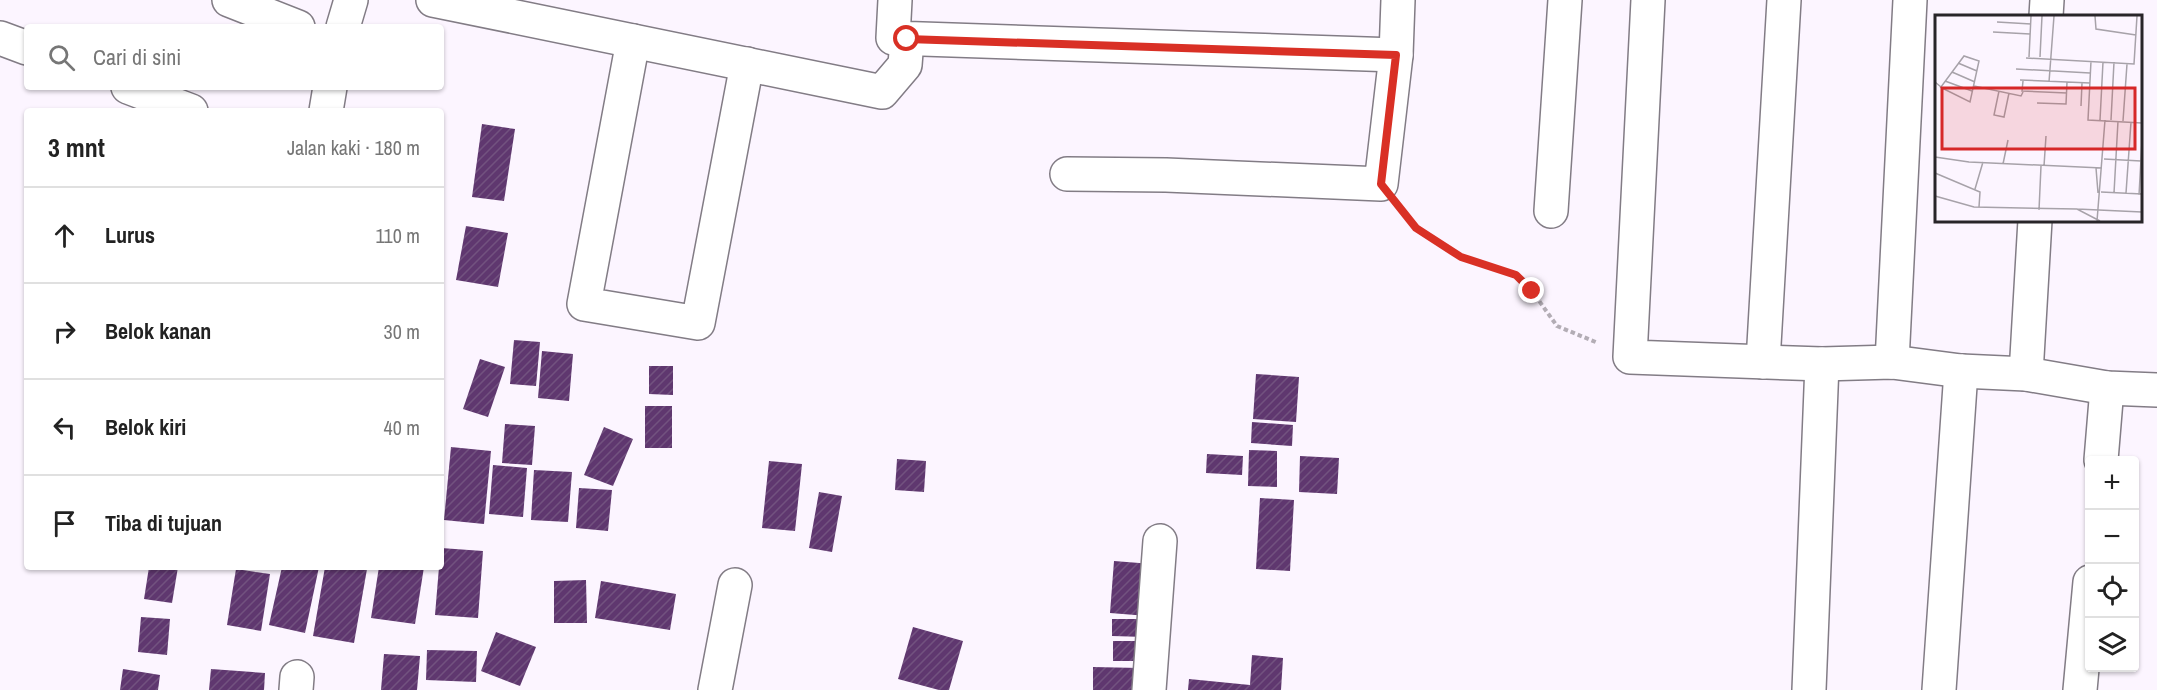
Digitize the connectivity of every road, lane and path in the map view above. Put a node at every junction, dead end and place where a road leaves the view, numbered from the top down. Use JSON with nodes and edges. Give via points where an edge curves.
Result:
{"nodes":[{"id":1,"x":229,"y":0,"type":"edge"},
{"id":2,"x":351,"y":0,"type":"edge"},
{"id":3,"x":433,"y":0,"type":"edge"},
{"id":4,"x":895,"y":0,"type":"edge"},
{"id":5,"x":1398,"y":0,"type":"edge"},
{"id":6,"x":1565,"y":0,"type":"edge"},
{"id":7,"x":1648,"y":0,"type":"edge"},
{"id":8,"x":1784,"y":0,"type":"edge"},
{"id":9,"x":1911,"y":0,"type":"edge"},
{"id":10,"x":2047,"y":0,"type":"edge"},
{"id":11,"x":2046,"y":15,"type":"edge"},
{"id":12,"x":290,"y":24,"type":"edge"},
{"id":13,"x":344,"y":24,"type":"edge"},
{"id":14,"x":0,"y":38,"type":"edge"},
{"id":15,"x":907,"y":39,"type":"junction"},
{"id":16,"x":633,"y":41,"type":"junction"},
{"id":17,"x":24,"y":47,"type":"edge"},
{"id":18,"x":1396,"y":55,"type":"junction"},
{"id":19,"x":747,"y":64,"type":"junction"},
{"id":20,"x":136,"y":90,"type":"edge"},
{"id":21,"x":330,"y":90,"type":"edge"},
{"id":22,"x":183,"y":108,"type":"edge"},
{"id":23,"x":326,"y":108,"type":"edge"},
{"id":24,"x":1067,"y":174,"type":"dead end"},
{"id":25,"x":1381,"y":184,"type":"junction"},
{"id":26,"x":1551,"y":211,"type":"dead end"},
{"id":27,"x":2035,"y":222,"type":"edge"},
{"id":28,"x":1630,"y":357,"type":"junction"},
{"id":29,"x":1763,"y":362,"type":"junction"},
{"id":30,"x":1892,"y":362,"type":"junction"},
{"id":31,"x":1822,"y":364,"type":"junction"},
{"id":32,"x":1961,"y":371,"type":"junction"},
{"id":33,"x":2026,"y":374,"type":"junction"},
{"id":34,"x":2107,"y":388,"type":"junction"},
{"id":35,"x":2157,"y":390,"type":"edge"},
{"id":36,"x":2101,"y":456,"type":"edge"},
{"id":37,"x":1160,"y":541,"type":"dead end"},
{"id":38,"x":735,"y":585,"type":"dead end"},
{"id":39,"x":2087,"y":618,"type":"edge"},
{"id":40,"x":715,"y":690,"type":"edge"},
{"id":41,"x":1149,"y":690,"type":"edge"},
{"id":42,"x":1809,"y":690,"type":"edge"},
{"id":43,"x":1939,"y":690,"type":"edge"},
{"id":44,"x":2080,"y":690,"type":"edge"}],
"edges":[{"from":1,"to":12,"type":"street"},
{"from":2,"to":13,"type":"street"},
{"from":3,"to":16,"type":"street"},
{"from":4,"to":15,"type":"street","via":[[893,38]]},
{"from":5,"to":18,"type":"street"},
{"from":6,"to":26,"type":"street"},
{"from":7,"to":28,"type":"street"},
{"from":8,"to":29,"type":"street"},
{"from":9,"to":30,"type":"street"},
{"from":10,"to":11,"type":"street"},
{"from":14,"to":17,"type":"street"},
{"from":15,"to":18,"type":"street"},
{"from":15,"to":19,"type":"street","via":[[905,65],[882,92]]},
{"from":16,"to":19,"type":"street"},
{"from":16,"to":19,"type":"street","via":[[584,304],[698,323]]},
{"from":18,"to":25,"type":"street"},
{"from":20,"to":22,"type":"street"},
{"from":21,"to":23,"type":"street"},
{"from":24,"to":25,"type":"street"},
{"from":25,"to":28,"type":"path","via":[[1416,228],[1461,257],[1516,275],[1557,326]]},
{"from":27,"to":33,"type":"street"},
{"from":28,"to":29,"type":"street"},
{"from":29,"to":31,"type":"street"},
{"from":30,"to":31,"type":"street"},
{"from":30,"to":32,"type":"street"},
{"from":31,"to":42,"type":"street"},
{"from":32,"to":33,"type":"street"},
{"from":32,"to":43,"type":"street"},
{"from":33,"to":34,"type":"street"},
{"from":34,"to":35,"type":"street"},
{"from":34,"to":36,"type":"street"},
{"from":37,"to":41,"type":"street"},
{"from":38,"to":40,"type":"street"},
{"from":39,"to":44,"type":"street"}]}
